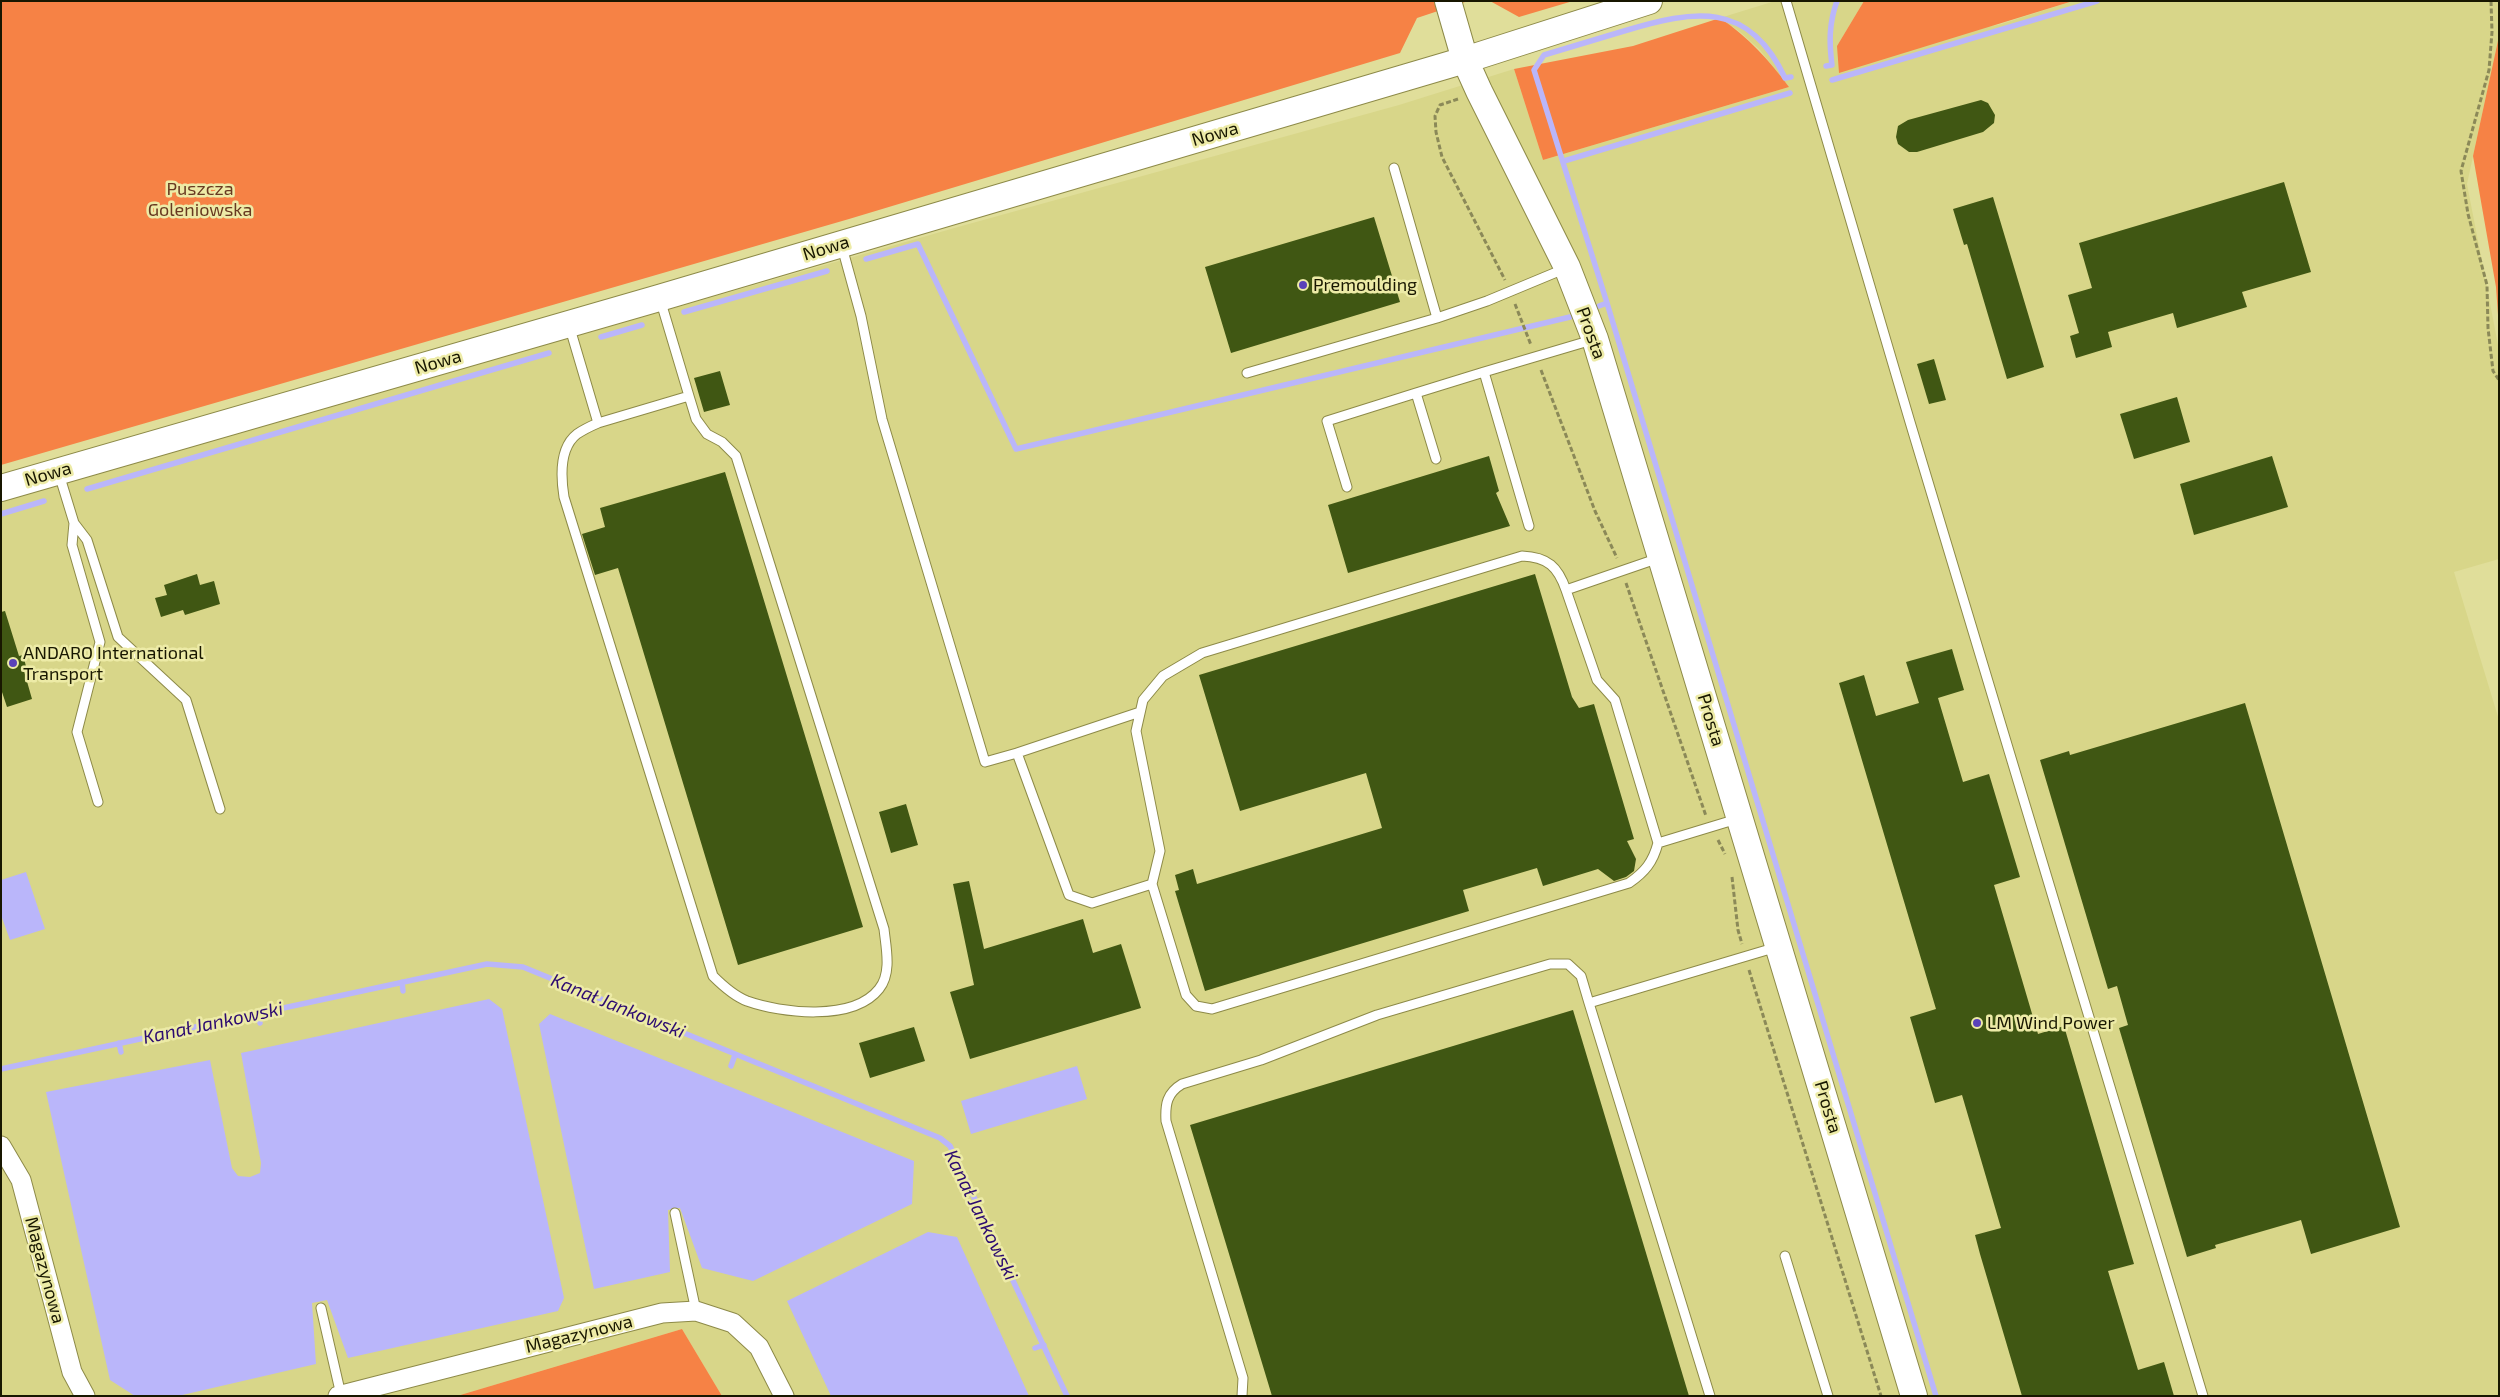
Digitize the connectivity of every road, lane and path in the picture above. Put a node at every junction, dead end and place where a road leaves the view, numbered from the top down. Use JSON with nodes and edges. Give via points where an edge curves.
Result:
{"nodes":[{"id":1,"x":1448,"y":1,"type":"edge"},
{"id":2,"x":1649,"y":1,"type":"edge"},
{"id":3,"x":1786,"y":1,"type":"edge"},
{"id":4,"x":2491,"y":1,"type":"edge"},
{"id":5,"x":1465,"y":60,"type":"junction"},
{"id":6,"x":1465,"y":96,"type":"dead end"},
{"id":7,"x":1394,"y":168,"type":"dead end"},
{"id":8,"x":841,"y":244,"type":"junction"},
{"id":9,"x":1567,"y":268,"type":"junction"},
{"id":10,"x":1510,"y":291,"type":"junction"},
{"id":11,"x":659,"y":298,"type":"junction"},
{"id":12,"x":1437,"y":318,"type":"junction"},
{"id":13,"x":569,"y":325,"type":"junction"},
{"id":14,"x":1594,"y":339,"type":"junction"},
{"id":15,"x":1536,"y":356,"type":"junction"},
{"id":16,"x":1484,"y":372,"type":"junction"},
{"id":17,"x":1248,"y":373,"type":"dead end"},
{"id":18,"x":2499,"y":380,"type":"edge"},
{"id":19,"x":1416,"y":393,"type":"junction"},
{"id":20,"x":689,"y":396,"type":"junction"},
{"id":21,"x":598,"y":423,"type":"junction"},
{"id":22,"x":1436,"y":459,"type":"dead end"},
{"id":23,"x":59,"y":471,"type":"junction"},
{"id":24,"x":1347,"y":487,"type":"dead end"},
{"id":25,"x":1,"y":488,"type":"edge"},
{"id":26,"x":74,"y":523,"type":"junction"},
{"id":27,"x":1529,"y":526,"type":"dead end"},
{"id":28,"x":1662,"y":557,"type":"junction"},
{"id":29,"x":1622,"y":571,"type":"junction"},
{"id":30,"x":1566,"y":590,"type":"junction"},
{"id":31,"x":1140,"y":712,"type":"junction"},
{"id":32,"x":1017,"y":753,"type":"junction"},
{"id":33,"x":98,"y":802,"type":"dead end"},
{"id":34,"x":220,"y":809,"type":"dead end"},
{"id":35,"x":1740,"y":818,"type":"junction"},
{"id":36,"x":1711,"y":827,"type":"junction"},
{"id":37,"x":1658,"y":843,"type":"junction"},
{"id":38,"x":1728,"y":858,"type":"dead end"},
{"id":39,"x":1731,"y":872,"type":"dead end"},
{"id":40,"x":1152,"y":884,"type":"junction"},
{"id":41,"x":1780,"y":946,"type":"junction"},
{"id":42,"x":1745,"y":956,"type":"junction"},
{"id":43,"x":1590,"y":1003,"type":"junction"},
{"id":44,"x":1,"y":1146,"type":"edge"},
{"id":45,"x":675,"y":1213,"type":"dead end"},
{"id":46,"x":1785,"y":1256,"type":"dead end"},
{"id":47,"x":321,"y":1308,"type":"dead end"},
{"id":48,"x":696,"y":1311,"type":"junction"},
{"id":49,"x":340,"y":1395,"type":"edge"},
{"id":50,"x":85,"y":1396,"type":"edge"},
{"id":51,"x":784,"y":1396,"type":"edge"},
{"id":52,"x":1242,"y":1396,"type":"edge"},
{"id":53,"x":1710,"y":1396,"type":"edge"},
{"id":54,"x":1828,"y":1396,"type":"edge"},
{"id":55,"x":1881,"y":1396,"type":"edge"},
{"id":56,"x":1914,"y":1396,"type":"edge"},
{"id":57,"x":2203,"y":1396,"type":"edge"}],
"edges":[{"from":1,"to":5,"type":"street","name":"Prosta"},
{"from":2,"to":5,"type":"street","name":"Nowa"},
{"from":3,"to":57,"type":"lane"},
{"from":4,"to":18,"type":"path","via":[[2488,70],[2461,170],[2468,214],[2487,285],[2493,370]]},
{"from":5,"to":8,"type":"street","name":"Nowa"},
{"from":5,"to":9,"type":"street","name":"Prosta"},
{"from":6,"to":10,"type":"path","via":[[1440,106],[1435,116],[1436,132],[1442,157]]},
{"from":7,"to":12,"type":"lane"},
{"from":8,"to":11,"type":"street","name":"Nowa"},
{"from":8,"to":32,"type":"lane","via":[[861,316],[882,419],[985,762]]},
{"from":9,"to":10,"type":"lane"},
{"from":9,"to":14,"type":"street","name":"Prosta"},
{"from":10,"to":12,"type":"lane"},
{"from":10,"to":15,"type":"path"},
{"from":11,"to":13,"type":"street","name":"Nowa"},
{"from":11,"to":20,"type":"lane"},
{"from":12,"to":17,"type":"lane"},
{"from":13,"to":21,"type":"lane"},
{"from":13,"to":23,"type":"street","name":"Nowa"},
{"from":14,"to":15,"type":"lane"},
{"from":14,"to":28,"type":"street","name":"Prosta"},
{"from":15,"to":16,"type":"lane"},
{"from":15,"to":29,"type":"path","via":[[1595,511]]},
{"from":16,"to":19,"type":"lane"},
{"from":16,"to":27,"type":"lane"},
{"from":19,"to":22,"type":"lane"},
{"from":19,"to":24,"type":"lane","via":[[1327,421]]},
{"from":20,"to":21,"type":"lane"},
{"from":20,"to":21,"type":"lane","via":[[696,419],[707,434],[722,442],[736,456],[884,929],[888,955],[886,976],[879,989],[864,1002],[836,1010],[786,1011],[745,1000],[712,976],[564,497],[564,454],[575,435]]},
{"from":23,"to":25,"type":"street","name":"Nowa"},
{"from":23,"to":26,"type":"lane"},
{"from":26,"to":33,"type":"lane","via":[[72,545],[100,642],[77,732]]},
{"from":26,"to":34,"type":"lane","via":[[88,540],[118,637],[186,700]]},
{"from":28,"to":29,"type":"lane"},
{"from":28,"to":35,"type":"street","name":"Prosta"},
{"from":29,"to":30,"type":"lane"},
{"from":29,"to":36,"type":"path"},
{"from":30,"to":31,"type":"lane","via":[[1552,563],[1536,556],[1522,556],[1202,653],[1163,676],[1143,700]]},
{"from":30,"to":37,"type":"lane","via":[[1597,680],[1615,700]]},
{"from":31,"to":32,"type":"lane"},
{"from":31,"to":40,"type":"lane","via":[[1136,731],[1160,851]]},
{"from":32,"to":40,"type":"lane","via":[[1069,894],[1092,903]]},
{"from":35,"to":36,"type":"lane"},
{"from":35,"to":41,"type":"street","name":"Prosta"},
{"from":36,"to":37,"type":"lane"},
{"from":36,"to":38,"type":"path"},
{"from":37,"to":40,"type":"lane","via":[[1644,872],[1629,883],[1212,1009],[1196,1006],[1186,995]]},
{"from":39,"to":42,"type":"path","via":[[1738,930]]},
{"from":41,"to":42,"type":"lane"},
{"from":41,"to":56,"type":"street","name":"Prosta"},
{"from":42,"to":43,"type":"lane"},
{"from":42,"to":55,"type":"path"},
{"from":43,"to":52,"type":"lane","via":[[1581,976],[1568,964],[1550,964],[1377,1015],[1261,1060],[1174,1088],[1165,1107],[1166,1121],[1243,1378]]},
{"from":43,"to":53,"type":"lane"},
{"from":44,"to":50,"type":"street","name":"Magazynowa","via":[[22,1180],[72,1372]]},
{"from":45,"to":48,"type":"lane"},
{"from":46,"to":54,"type":"lane"},
{"from":47,"to":49,"type":"lane"},
{"from":48,"to":49,"type":"street","name":"Magazynowa","via":[[662,1313]]},
{"from":48,"to":51,"type":"street","name":"Magazynowa","via":[[733,1323],[759,1347]]}]}
